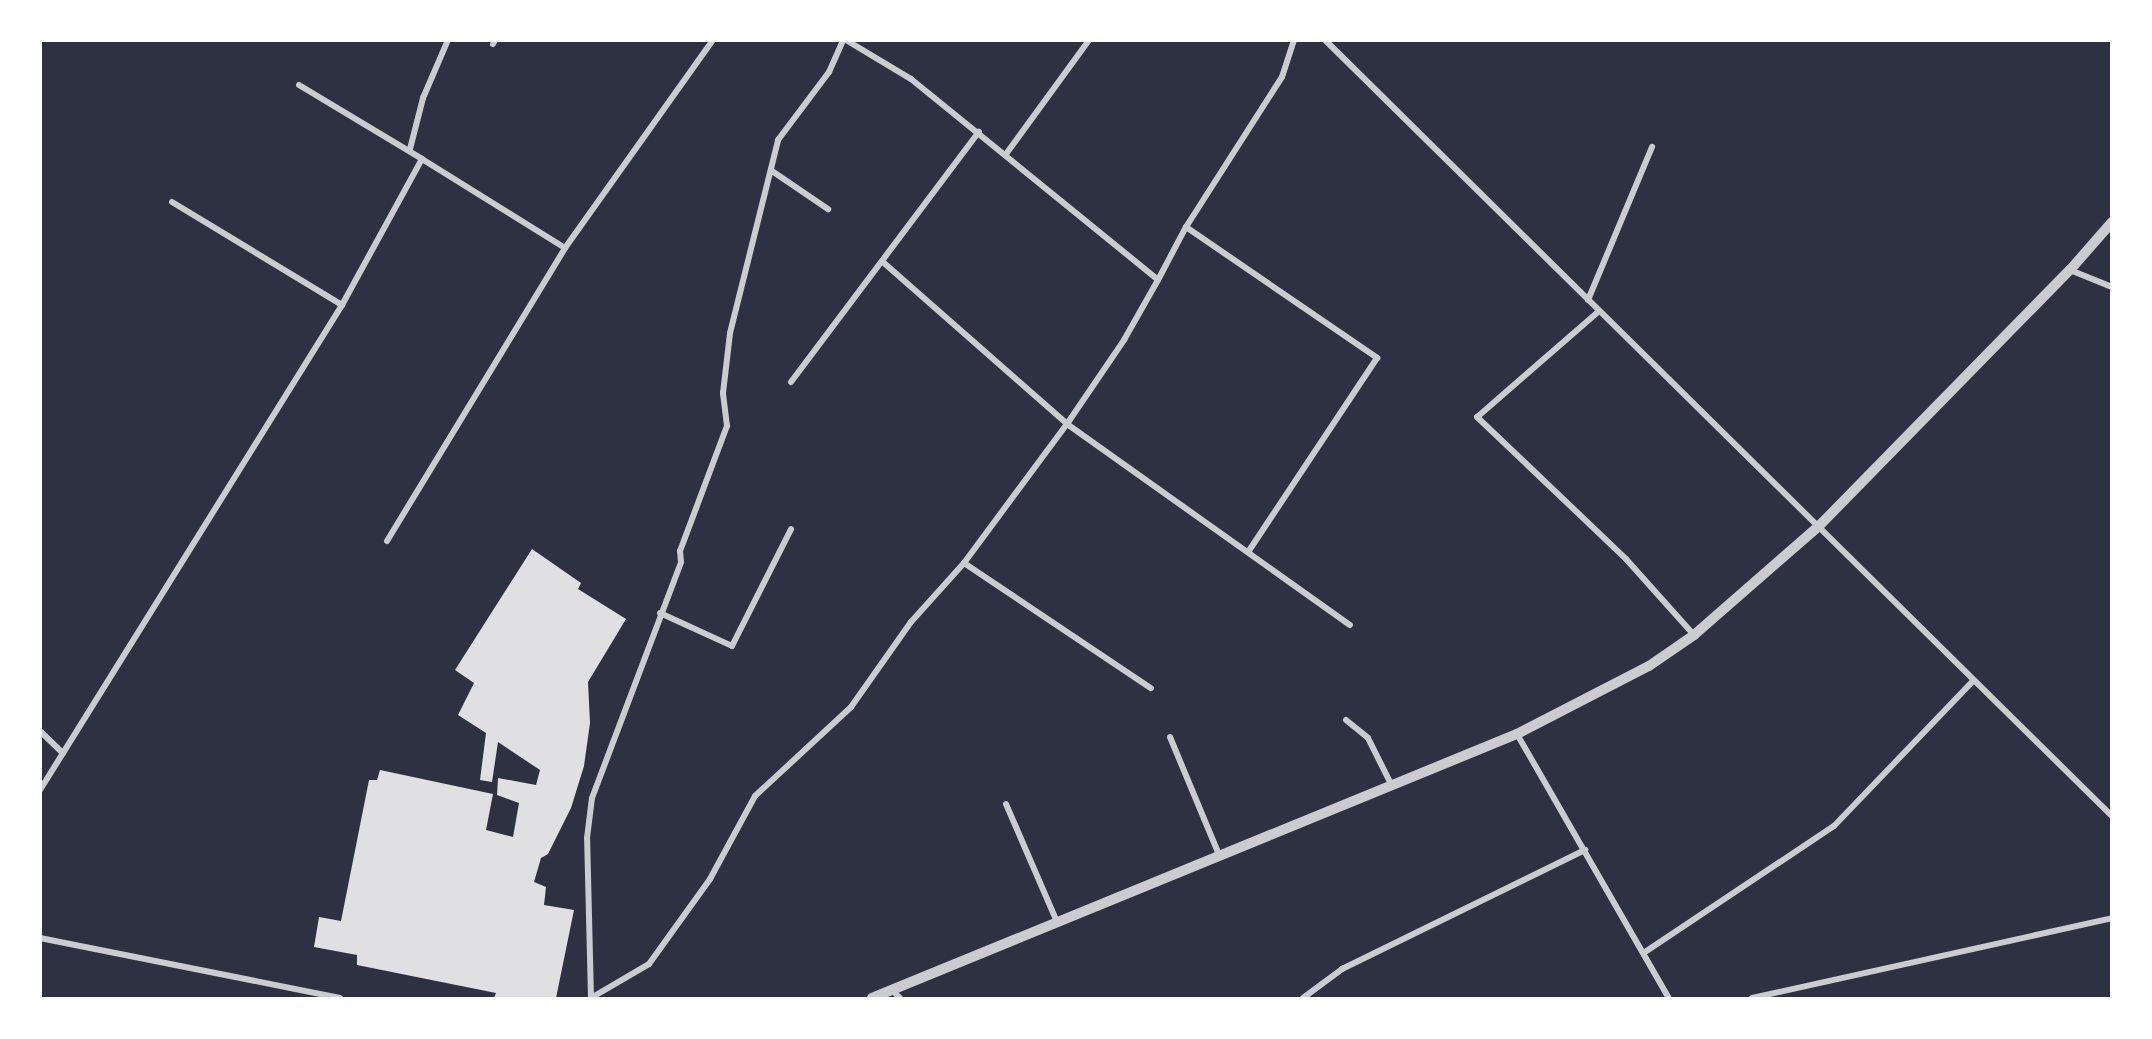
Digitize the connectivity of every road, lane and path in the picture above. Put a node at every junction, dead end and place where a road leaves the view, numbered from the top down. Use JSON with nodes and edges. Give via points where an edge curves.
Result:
{"nodes":[{"id":1,"x":448,"y":40,"type":"edge"},
{"id":2,"x":713,"y":40,"type":"edge"},
{"id":3,"x":845,"y":40,"type":"edge"},
{"id":4,"x":1089,"y":40,"type":"edge"},
{"id":5,"x":1294,"y":40,"type":"edge"},
{"id":6,"x":1325,"y":40,"type":"edge"},
{"id":7,"x":299,"y":85,"type":"dead end"},
{"id":8,"x":979,"y":132,"type":"junction"},
{"id":9,"x":1652,"y":147,"type":"dead end"},
{"id":10,"x":410,"y":149,"type":"junction"},
{"id":11,"x":1006,"y":154,"type":"junction"},
{"id":12,"x":422,"y":159,"type":"junction"},
{"id":13,"x":772,"y":171,"type":"junction"},
{"id":14,"x":172,"y":202,"type":"dead end"},
{"id":15,"x":828,"y":209,"type":"dead end"},
{"id":16,"x":2112,"y":222,"type":"edge"},
{"id":17,"x":1186,"y":227,"type":"junction"},
{"id":18,"x":565,"y":248,"type":"junction"},
{"id":19,"x":884,"y":263,"type":"junction"},
{"id":20,"x":2070,"y":270,"type":"junction"},
{"id":21,"x":1158,"y":280,"type":"junction"},
{"id":22,"x":2112,"y":287,"type":"edge"},
{"id":23,"x":1588,"y":300,"type":"junction"},
{"id":24,"x":342,"y":305,"type":"junction"},
{"id":25,"x":1598,"y":312,"type":"junction"},
{"id":26,"x":791,"y":382,"type":"dead end"},
{"id":27,"x":1067,"y":424,"type":"junction"},
{"id":28,"x":1819,"y":526,"type":"junction"},
{"id":29,"x":791,"y":529,"type":"dead end"},
{"id":30,"x":387,"y":542,"type":"dead end"},
{"id":31,"x":1249,"y":551,"type":"junction"},
{"id":32,"x":964,"y":562,"type":"junction"},
{"id":33,"x":660,"y":614,"type":"junction"},
{"id":34,"x":1350,"y":625,"type":"dead end"},
{"id":35,"x":1694,"y":635,"type":"junction"},
{"id":36,"x":1973,"y":681,"type":"junction"},
{"id":37,"x":1151,"y":688,"type":"dead end"},
{"id":38,"x":1346,"y":720,"type":"dead end"},
{"id":39,"x":40,"y":732,"type":"edge"},
{"id":40,"x":1517,"y":734,"type":"junction"},
{"id":41,"x":1170,"y":738,"type":"dead end"},
{"id":42,"x":63,"y":753,"type":"junction"},
{"id":43,"x":1391,"y":784,"type":"junction"},
{"id":44,"x":40,"y":790,"type":"edge"},
{"id":45,"x":1006,"y":804,"type":"dead end"},
{"id":46,"x":2112,"y":816,"type":"edge"},
{"id":47,"x":1585,"y":850,"type":"junction"},
{"id":48,"x":1220,"y":857,"type":"junction"},
{"id":49,"x":2112,"y":918,"type":"edge"},
{"id":50,"x":1057,"y":922,"type":"junction"},
{"id":51,"x":40,"y":938,"type":"edge"},
{"id":52,"x":1645,"y":952,"type":"junction"},
{"id":53,"x":896,"y":995,"type":"edge"},
{"id":54,"x":591,"y":998,"type":"edge"},
{"id":55,"x":340,"y":999,"type":"edge"},
{"id":56,"x":872,"y":999,"type":"edge"},
{"id":57,"x":1303,"y":999,"type":"edge"},
{"id":58,"x":1669,"y":999,"type":"edge"},
{"id":59,"x":1752,"y":999,"type":"edge"}],
"edges":[{"from":1,"to":10,"type":"street","via":[[423,98]]},
{"from":2,"to":18,"type":"street"},
{"from":3,"to":8,"type":"street","via":[[911,79]]},
{"from":3,"to":13,"type":"street","via":[[829,72],[778,140]]},
{"from":4,"to":11,"type":"street"},
{"from":5,"to":17,"type":"street","via":[[1282,77]]},
{"from":6,"to":23,"type":"street"},
{"from":7,"to":10,"type":"street"},
{"from":8,"to":11,"type":"street"},
{"from":8,"to":19,"type":"street"},
{"from":9,"to":23,"type":"street"},
{"from":10,"to":12,"type":"street"},
{"from":11,"to":21,"type":"street"},
{"from":12,"to":18,"type":"street"},
{"from":12,"to":24,"type":"street"},
{"from":13,"to":15,"type":"street"},
{"from":13,"to":33,"type":"street","via":[[730,333],[723,393],[727,426]]},
{"from":14,"to":24,"type":"street"},
{"from":16,"to":20,"type":"street"},
{"from":17,"to":21,"type":"street"},
{"from":17,"to":31,"type":"street","via":[[1377,358]]},
{"from":18,"to":30,"type":"street"},
{"from":19,"to":26,"type":"street"},
{"from":19,"to":27,"type":"street"},
{"from":20,"to":22,"type":"street"},
{"from":20,"to":28,"type":"street"},
{"from":21,"to":27,"type":"street","via":[[1124,340]]},
{"from":23,"to":25,"type":"street"},
{"from":24,"to":42,"type":"street"},
{"from":25,"to":28,"type":"street"},
{"from":25,"to":35,"type":"street","via":[[1478,417],[1626,559]]},
{"from":27,"to":31,"type":"street"},
{"from":27,"to":32,"type":"street"},
{"from":28,"to":35,"type":"street"},
{"from":28,"to":36,"type":"street"},
{"from":29,"to":33,"type":"street","via":[[732,646]]},
{"from":31,"to":34,"type":"street"},
{"from":32,"to":37,"type":"street"},
{"from":32,"to":54,"type":"street","via":[[910,622],[851,707],[755,796],[710,879],[649,964]]},
{"from":33,"to":54,"type":"street","via":[[592,798],[587,838]]},
{"from":35,"to":40,"type":"street","via":[[1649,666]]},
{"from":36,"to":46,"type":"street"},
{"from":36,"to":52,"type":"street","via":[[1834,826]]},
{"from":38,"to":43,"type":"street","via":[[1368,738]]},
{"from":39,"to":42,"type":"street"},
{"from":40,"to":43,"type":"street"},
{"from":40,"to":47,"type":"street"},
{"from":41,"to":48,"type":"street"},
{"from":42,"to":44,"type":"street"},
{"from":43,"to":48,"type":"street"},
{"from":45,"to":50,"type":"street"},
{"from":47,"to":52,"type":"street"},
{"from":47,"to":57,"type":"street","via":[[1342,969]]},
{"from":48,"to":50,"type":"street"},
{"from":49,"to":59,"type":"street"},
{"from":50,"to":53,"type":"street"},
{"from":51,"to":55,"type":"street"},
{"from":52,"to":58,"type":"street"},
{"from":53,"to":56,"type":"street"}]}
